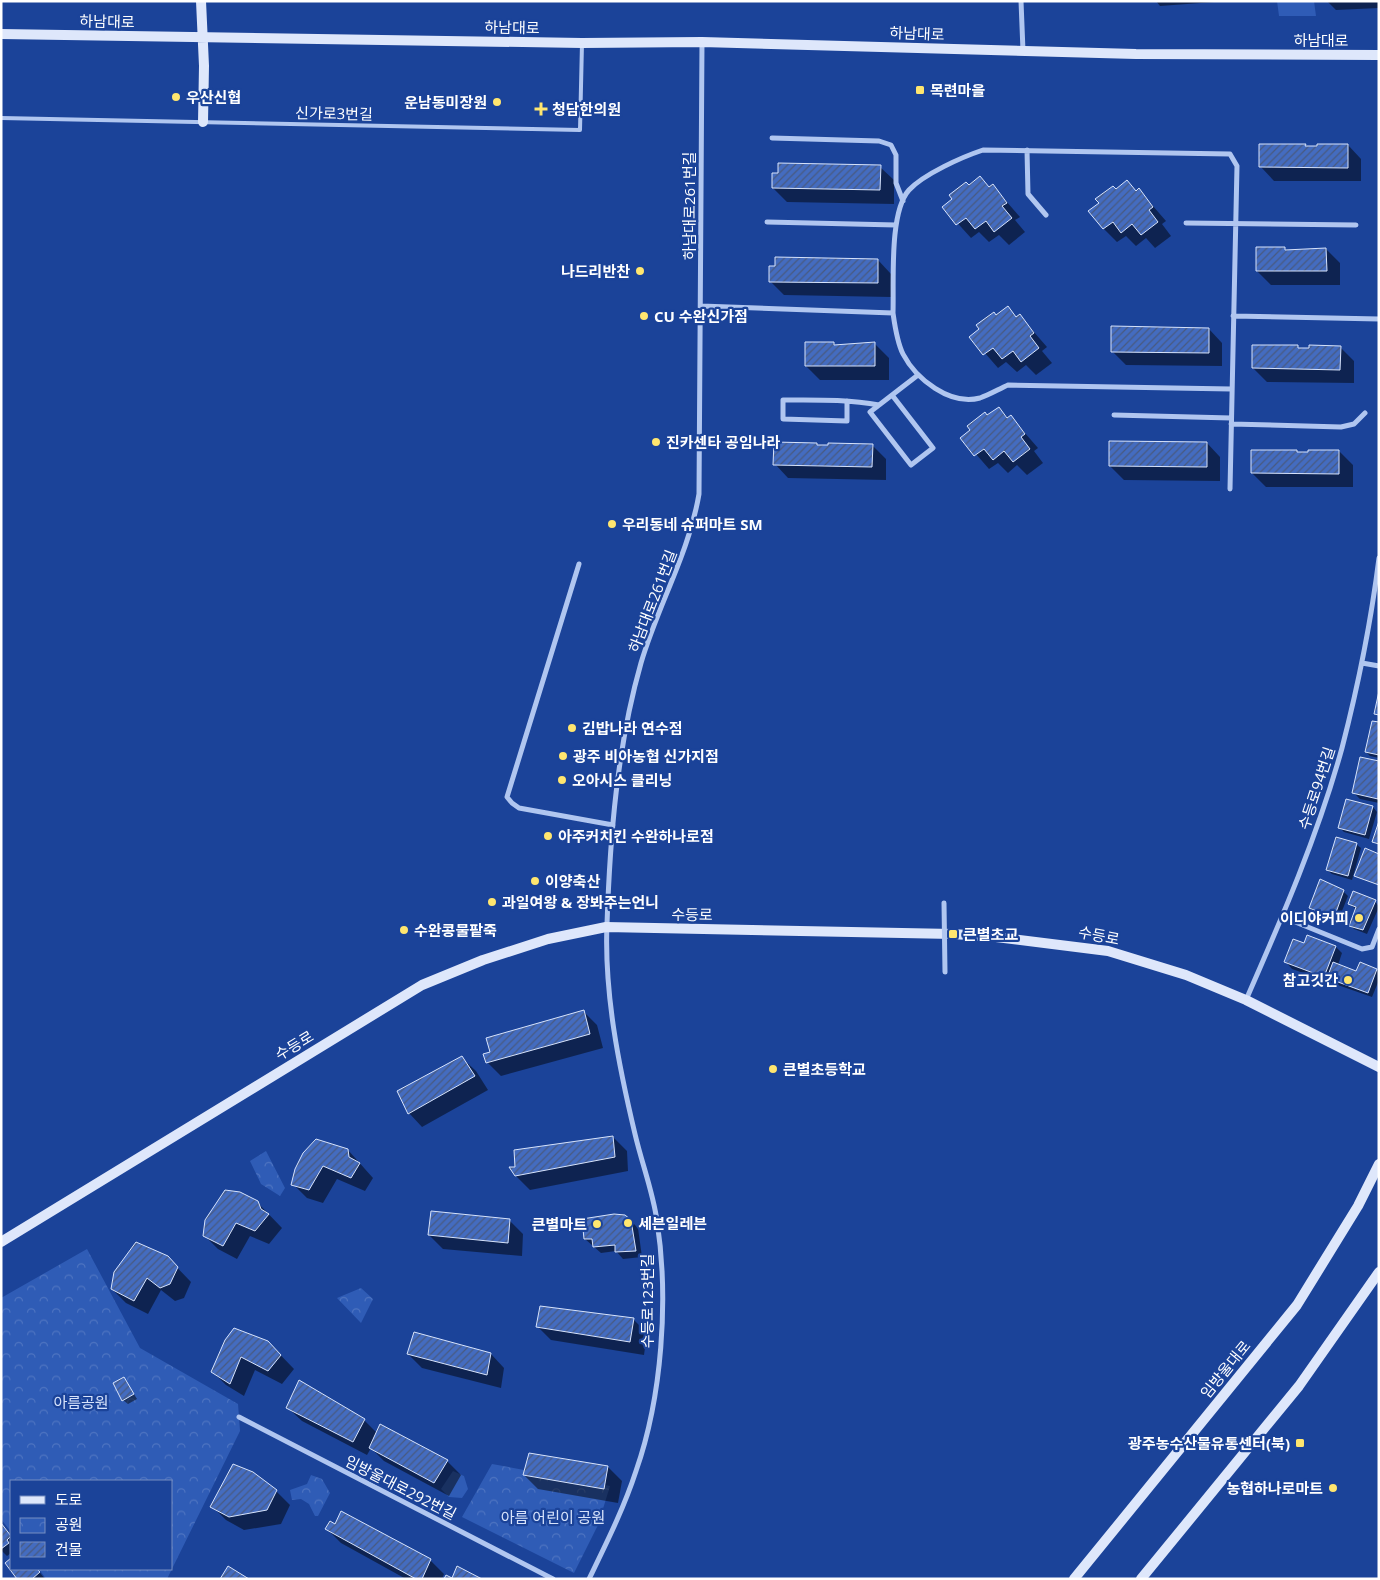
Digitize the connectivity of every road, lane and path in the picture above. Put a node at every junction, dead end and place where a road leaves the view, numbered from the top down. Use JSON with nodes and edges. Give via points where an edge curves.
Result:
{"nodes":[{"id":1,"x":201,"y":1,"type":"edge"},
{"id":2,"x":1022,"y":1,"type":"edge"},
{"id":3,"x":1,"y":34,"type":"edge"},
{"id":4,"x":202,"y":36,"type":"junction"},
{"id":5,"x":702,"y":42,"type":"junction"},
{"id":6,"x":582,"y":43,"type":"junction"},
{"id":7,"x":1022,"y":51,"type":"junction"},
{"id":8,"x":1379,"y":55,"type":"edge"},
{"id":9,"x":1,"y":118,"type":"edge"},
{"id":10,"x":203,"y":122,"type":"junction"},
{"id":11,"x":772,"y":138,"type":"dead end"},
{"id":12,"x":1027,"y":150,"type":"junction"},
{"id":13,"x":903,"y":201,"type":"junction"},
{"id":14,"x":1046,"y":215,"type":"dead end"},
{"id":15,"x":768,"y":222,"type":"dead end"},
{"id":16,"x":1186,"y":223,"type":"dead end"},
{"id":17,"x":1235,"y":224,"type":"junction"},
{"id":18,"x":896,"y":225,"type":"junction"},
{"id":19,"x":1356,"y":225,"type":"dead end"},
{"id":20,"x":701,"y":306,"type":"junction"},
{"id":21,"x":893,"y":313,"type":"junction"},
{"id":22,"x":1233,"y":316,"type":"junction"},
{"id":23,"x":1379,"y":319,"type":"edge"},
{"id":24,"x":918,"y":375,"type":"junction"},
{"id":25,"x":1231,"y":389,"type":"junction"},
{"id":26,"x":892,"y":395,"type":"junction"},
{"id":27,"x":847,"y":401,"type":"junction"},
{"id":28,"x":879,"y":405,"type":"junction"},
{"id":29,"x":1365,"y":413,"type":"dead end"},
{"id":30,"x":1114,"y":415,"type":"dead end"},
{"id":31,"x":1231,"y":421,"type":"junction"},
{"id":32,"x":1230,"y":489,"type":"dead end"},
{"id":33,"x":1379,"y":558,"type":"edge"},
{"id":34,"x":579,"y":564,"type":"dead end"},
{"id":35,"x":1362,"y":663,"type":"junction"},
{"id":36,"x":1379,"y":666,"type":"edge"},
{"id":37,"x":613,"y":825,"type":"junction"},
{"id":38,"x":944,"y":903,"type":"dead end"},
{"id":39,"x":1283,"y":917,"type":"junction"},
{"id":40,"x":606,"y":927,"type":"junction"},
{"id":41,"x":1379,"y":929,"type":"edge"},
{"id":42,"x":945,"y":972,"type":"dead end"},
{"id":43,"x":1246,"y":1000,"type":"junction"},
{"id":44,"x":1379,"y":1067,"type":"edge"},
{"id":45,"x":1379,"y":1164,"type":"edge"},
{"id":46,"x":1,"y":1242,"type":"edge"},
{"id":47,"x":1379,"y":1272,"type":"edge"},
{"id":48,"x":239,"y":1417,"type":"dead end"},
{"id":49,"x":552,"y":1579,"type":"edge"},
{"id":50,"x":589,"y":1579,"type":"edge"},
{"id":51,"x":1074,"y":1579,"type":"edge"},
{"id":52,"x":1141,"y":1579,"type":"edge"}],
"edges":[{"from":1,"to":4,"type":"main road"},
{"from":2,"to":7,"type":"street"},
{"from":3,"to":4,"type":"main road","name":"하남대로"},
{"from":4,"to":6,"type":"main road","name":"하남대로"},
{"from":4,"to":10,"type":"main road"},
{"from":5,"to":6,"type":"main road","name":"하남대로"},
{"from":5,"to":7,"type":"main road","name":"하남대로"},
{"from":5,"to":20,"type":"street","name":"하남대로261번길"},
{"from":6,"to":10,"type":"lane","name":"신가로3번길","via":[[580,130]]},
{"from":7,"to":8,"type":"main road","name":"하남대로"},
{"from":9,"to":10,"type":"lane","name":"신가로3번길"},
{"from":11,"to":13,"type":"street","via":[[879,141],[891,145],[896,155],[896,183]]},
{"from":12,"to":13,"type":"street","via":[[983,150],[954,160],[909,190]]},
{"from":12,"to":14,"type":"street","via":[[1028,194]]},
{"from":12,"to":17,"type":"street","via":[[1230,154],[1237,166]]},
{"from":13,"to":18,"type":"street","via":[[898,209]]},
{"from":15,"to":18,"type":"street"},
{"from":16,"to":17,"type":"street"},
{"from":17,"to":19,"type":"street"},
{"from":17,"to":22,"type":"street"},
{"from":18,"to":21,"type":"street"},
{"from":20,"to":21,"type":"street"},
{"from":20,"to":37,"type":"street","name":"하남대로261번길","via":[[698,503],[689,540],[657,617],[636,682]]},
{"from":21,"to":24,"type":"street","via":[[903,354]]},
{"from":22,"to":23,"type":"street"},
{"from":22,"to":25,"type":"street"},
{"from":24,"to":25,"type":"street","via":[[936,389],[964,399],[979,398],[1008,385]]},
{"from":24,"to":26,"type":"street"},
{"from":25,"to":31,"type":"street"},
{"from":26,"to":28,"type":"street"},
{"from":26,"to":28,"type":"street","via":[[933,448],[911,466],[870,412]]},
{"from":27,"to":27,"type":"street","via":[[783,400],[783,419],[847,421]]},
{"from":27,"to":28,"type":"street"},
{"from":29,"to":31,"type":"street","via":[[1354,424],[1342,427]]},
{"from":30,"to":31,"type":"street"},
{"from":31,"to":32,"type":"street"},
{"from":33,"to":35,"type":"street","name":"수등로94번길"},
{"from":34,"to":37,"type":"street","via":[[507,797],[519,808]]},
{"from":35,"to":36,"type":"street"},
{"from":35,"to":39,"type":"street","name":"수등로94번길","via":[[1342,749]]},
{"from":37,"to":40,"type":"street","name":"하남대로261번길"},
{"from":38,"to":42,"type":"street","bridge":true},
{"from":39,"to":41,"type":"street","via":[[1362,948],[1372,947]]},
{"from":39,"to":43,"type":"street","name":"수등로94번길"},
{"from":40,"to":43,"type":"main road","name":"수등로","via":[[953,934],[1070,945],[1137,959]]},
{"from":40,"to":46,"type":"main road","name":"수등로","via":[[548,939],[483,960],[422,985]]},
{"from":40,"to":50,"type":"street","name":"수등로123번길","via":[[618,1050],[657,1221],[662,1314],[658,1371],[639,1462]]},
{"from":43,"to":44,"type":"main road","name":"수등로"},
{"from":45,"to":51,"type":"main road","name":"임방울대로","via":[[1358,1206],[1297,1305]]},
{"from":47,"to":52,"type":"main road","via":[[1299,1386]]},
{"from":48,"to":49,"type":"street","name":"임방울대로292번길"}]}
